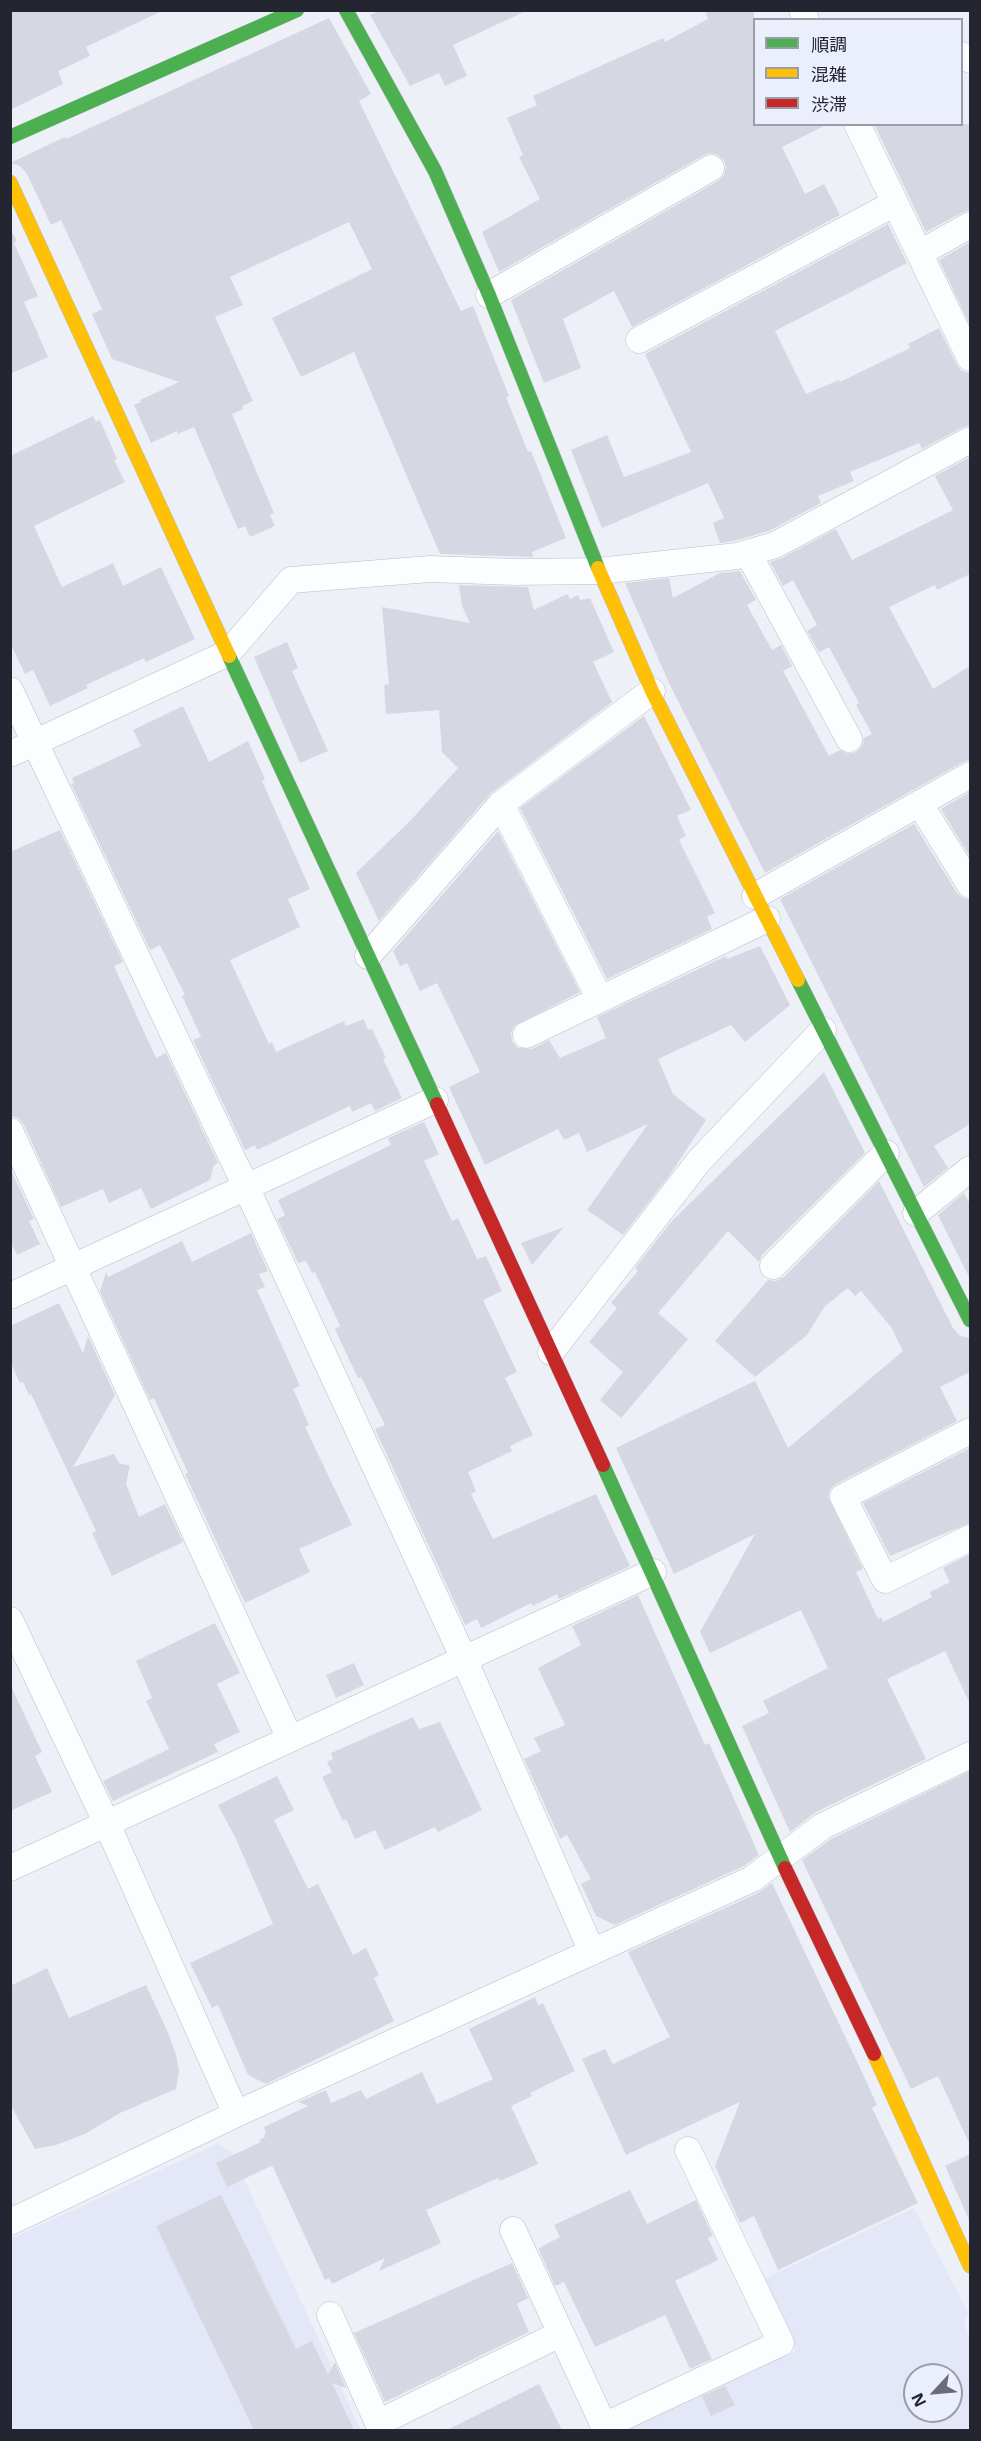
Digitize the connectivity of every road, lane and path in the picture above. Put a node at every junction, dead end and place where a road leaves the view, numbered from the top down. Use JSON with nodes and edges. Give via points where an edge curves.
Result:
{"nodes":[{"id":1,"x":297,"y":10,"type":"edge"},
{"id":2,"x":346,"y":10,"type":"edge"},
{"id":3,"x":858,"y":126,"type":"edge"},
{"id":4,"x":10,"y":137,"type":"edge"},
{"id":5,"x":711,"y":168,"type":"dead end"},
{"id":6,"x":10,"y":182,"type":"edge"},
{"id":7,"x":895,"y":203,"type":"junction"},
{"id":8,"x":970,"y":225,"type":"edge"},
{"id":9,"x":920,"y":253,"type":"junction"},
{"id":10,"x":489,"y":295,"type":"junction"},
{"id":11,"x":639,"y":340,"type":"dead end"},
{"id":12,"x":970,"y":358,"type":"edge"},
{"id":13,"x":970,"y":440,"type":"edge"},
{"id":14,"x":748,"y":553,"type":"junction"},
{"id":15,"x":599,"y":571,"type":"junction"},
{"id":16,"x":228,"y":653,"type":"junction"},
{"id":17,"x":10,"y":690,"type":"edge"},
{"id":18,"x":652,"y":692,"type":"junction"},
{"id":19,"x":849,"y":739,"type":"dead end"},
{"id":20,"x":34,"y":743,"type":"junction"},
{"id":21,"x":10,"y":754,"type":"edge"},
{"id":22,"x":970,"y":775,"type":"edge"},
{"id":23,"x":501,"y":804,"type":"junction"},
{"id":24,"x":920,"y":804,"type":"junction"},
{"id":25,"x":970,"y":885,"type":"edge"},
{"id":26,"x":755,"y":896,"type":"junction"},
{"id":27,"x":767,"y":919,"type":"junction"},
{"id":28,"x":368,"y":956,"type":"junction"},
{"id":29,"x":600,"y":999,"type":"junction"},
{"id":30,"x":823,"y":1030,"type":"junction"},
{"id":31,"x":525,"y":1035,"type":"dead end"},
{"id":32,"x":435,"y":1100,"type":"junction"},
{"id":33,"x":10,"y":1131,"type":"edge"},
{"id":34,"x":886,"y":1154,"type":"junction"},
{"id":35,"x":970,"y":1169,"type":"edge"},
{"id":36,"x":246,"y":1187,"type":"junction"},
{"id":37,"x":916,"y":1213,"type":"junction"},
{"id":38,"x":75,"y":1266,"type":"junction"},
{"id":39,"x":773,"y":1266,"type":"dead end"},
{"id":40,"x":10,"y":1296,"type":"edge"},
{"id":41,"x":970,"y":1320,"type":"edge"},
{"id":42,"x":551,"y":1352,"type":"junction"},
{"id":43,"x":970,"y":1431,"type":"edge"},
{"id":44,"x":970,"y":1538,"type":"edge"},
{"id":45,"x":653,"y":1572,"type":"junction"},
{"id":46,"x":10,"y":1620,"type":"edge"},
{"id":47,"x":464,"y":1659,"type":"junction"},
{"id":48,"x":290,"y":1739,"type":"junction"},
{"id":49,"x":970,"y":1755,"type":"edge"},
{"id":50,"x":107,"y":1824,"type":"junction"},
{"id":51,"x":780,"y":1857,"type":"junction"},
{"id":52,"x":10,"y":1868,"type":"edge"},
{"id":53,"x":592,"y":1952,"type":"junction"},
{"id":54,"x":236,"y":2114,"type":"junction"},
{"id":55,"x":688,"y":2150,"type":"dead end"},
{"id":56,"x":10,"y":2222,"type":"edge"},
{"id":57,"x":513,"y":2230,"type":"dead end"},
{"id":58,"x":970,"y":2266,"type":"edge"},
{"id":59,"x":330,"y":2315,"type":"dead end"},
{"id":60,"x":560,"y":2334,"type":"junction"}],
"edges":[{"from":1,"to":4,"type":"street"},
{"from":2,"to":10,"type":"street","via":[[435,171]]},
{"from":3,"to":7,"type":"street"},
{"from":5,"to":10,"type":"street"},
{"from":6,"to":16,"type":"street"},
{"from":7,"to":9,"type":"street"},
{"from":7,"to":11,"type":"street"},
{"from":8,"to":9,"type":"street"},
{"from":9,"to":12,"type":"street"},
{"from":10,"to":15,"type":"street"},
{"from":13,"to":14,"type":"street","via":[[775,545]]},
{"from":14,"to":15,"type":"street"},
{"from":14,"to":19,"type":"street"},
{"from":15,"to":16,"type":"street","via":[[430,569],[291,580]]},
{"from":15,"to":18,"type":"street"},
{"from":16,"to":20,"type":"street"},
{"from":16,"to":28,"type":"street"},
{"from":17,"to":20,"type":"street"},
{"from":18,"to":23,"type":"street"},
{"from":18,"to":26,"type":"street"},
{"from":20,"to":21,"type":"street"},
{"from":20,"to":36,"type":"street"},
{"from":22,"to":24,"type":"street"},
{"from":23,"to":28,"type":"street"},
{"from":23,"to":29,"type":"street"},
{"from":24,"to":25,"type":"street"},
{"from":24,"to":26,"type":"street"},
{"from":26,"to":27,"type":"street"},
{"from":27,"to":29,"type":"street"},
{"from":27,"to":30,"type":"street"},
{"from":28,"to":32,"type":"street"},
{"from":29,"to":31,"type":"street"},
{"from":30,"to":34,"type":"street"},
{"from":30,"to":42,"type":"street","via":[[699,1161]]},
{"from":32,"to":36,"type":"street"},
{"from":32,"to":42,"type":"street"},
{"from":33,"to":38,"type":"street"},
{"from":34,"to":37,"type":"street"},
{"from":34,"to":39,"type":"street"},
{"from":35,"to":37,"type":"street"},
{"from":36,"to":38,"type":"street"},
{"from":36,"to":47,"type":"street"},
{"from":37,"to":41,"type":"street"},
{"from":38,"to":40,"type":"street"},
{"from":38,"to":48,"type":"street"},
{"from":42,"to":45,"type":"street"},
{"from":43,"to":44,"type":"street","via":[[843,1497],[885,1580]]},
{"from":45,"to":47,"type":"street"},
{"from":45,"to":51,"type":"street"},
{"from":46,"to":50,"type":"street"},
{"from":47,"to":48,"type":"street"},
{"from":47,"to":53,"type":"street"},
{"from":48,"to":50,"type":"street"},
{"from":49,"to":51,"type":"street","via":[[823,1826]]},
{"from":50,"to":52,"type":"street"},
{"from":50,"to":54,"type":"street"},
{"from":51,"to":53,"type":"street","via":[[752,1879]]},
{"from":51,"to":58,"type":"street"},
{"from":53,"to":54,"type":"street"},
{"from":54,"to":56,"type":"street"},
{"from":55,"to":60,"type":"street","via":[[781,2343],[604,2426]]},
{"from":57,"to":60,"type":"street"},
{"from":59,"to":60,"type":"street","via":[[378,2422]]}]}
